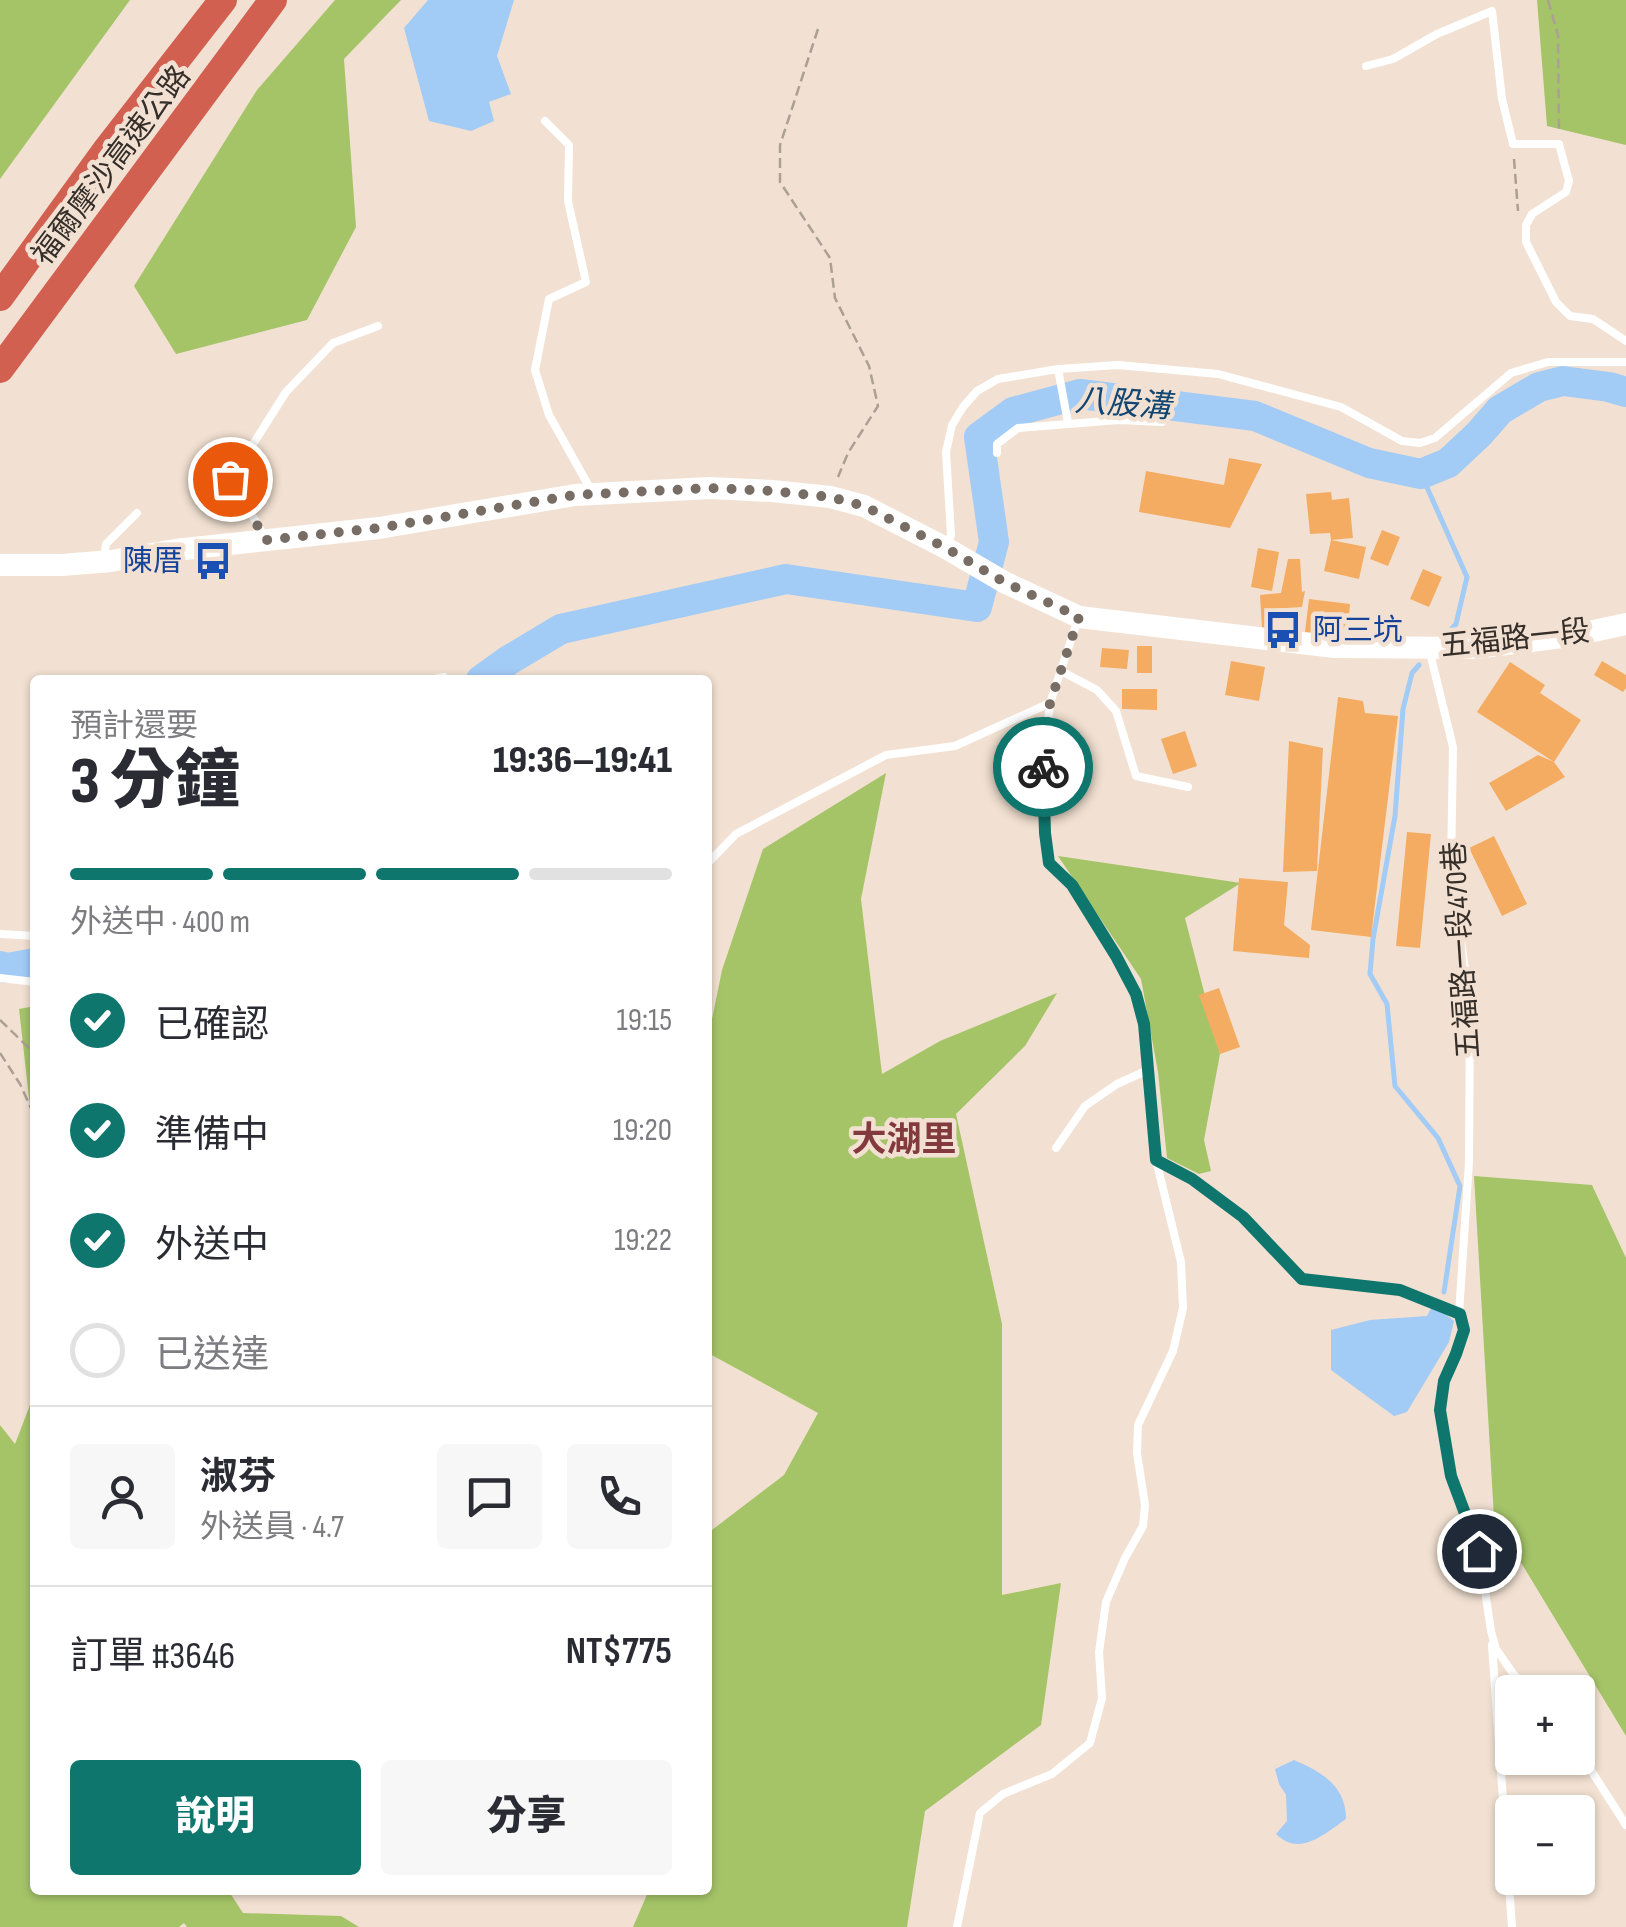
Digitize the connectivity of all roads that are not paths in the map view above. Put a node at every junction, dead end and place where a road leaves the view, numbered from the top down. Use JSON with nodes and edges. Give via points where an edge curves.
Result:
{"nodes":[{"id":1,"x":224,"y":0,"type":"edge"},
{"id":2,"x":274,"y":0,"type":"edge"},
{"id":3,"x":1366,"y":66,"type":"dead end"},
{"id":4,"x":546,"y":122,"type":"dead end"},
{"id":5,"x":0,"y":298,"type":"edge"},
{"id":6,"x":378,"y":326,"type":"dead end"},
{"id":7,"x":1626,"y":341,"type":"edge"},
{"id":8,"x":1626,"y":362,"type":"edge"},
{"id":9,"x":0,"y":369,"type":"edge"},
{"id":10,"x":1058,"y":369,"type":"junction"},
{"id":11,"x":1162,"y":422,"type":"dead end"},
{"id":12,"x":1068,"y":423,"type":"junction"},
{"id":13,"x":997,"y":454,"type":"dead end"},
{"id":14,"x":593,"y":494,"type":"junction"},
{"id":15,"x":137,"y":513,"type":"dead end"},
{"id":16,"x":266,"y":540,"type":"junction"},
{"id":17,"x":946,"y":548,"type":"junction"},
{"id":18,"x":103,"y":562,"type":"junction"},
{"id":19,"x":0,"y":565,"type":"edge"},
{"id":20,"x":1079,"y":617,"type":"junction"},
{"id":21,"x":1626,"y":624,"type":"edge"},
{"id":22,"x":1428,"y":648,"type":"junction"},
{"id":23,"x":1061,"y":671,"type":"junction"},
{"id":24,"x":1050,"y":703,"type":"junction"},
{"id":25,"x":1188,"y":788,"type":"dead end"},
{"id":26,"x":712,"y":860,"type":"edge"},
{"id":27,"x":0,"y":934,"type":"edge"},
{"id":28,"x":30,"y":936,"type":"edge"},
{"id":29,"x":0,"y":978,"type":"edge"},
{"id":30,"x":30,"y":981,"type":"edge"},
{"id":31,"x":1148,"y":1070,"type":"junction"},
{"id":32,"x":1056,"y":1148,"type":"dead end"},
{"id":33,"x":1156,"y":1160,"type":"junction"},
{"id":34,"x":1460,"y":1314,"type":"junction"},
{"id":35,"x":1491,"y":1631,"type":"junction"},
{"id":36,"x":1513,"y":1675,"type":"edge"},
{"id":37,"x":1594,"y":1775,"type":"edge"},
{"id":38,"x":1626,"y":1825,"type":"edge"},
{"id":39,"x":957,"y":1927,"type":"edge"},
{"id":40,"x":1512,"y":1927,"type":"edge"}],
"edges":[{"from":1,"to":5,"type":"highway","name":"福爾摩沙高速公路"},
{"from":2,"to":9,"type":"highway","name":"福爾摩沙高速公路"},
{"from":3,"to":7,"type":"lane","via":[[1492,11],[1513,144],[1559,144],[1568,181],[1566,192],[1532,214],[1526,242],[1570,316],[1593,319]]},
{"from":4,"to":14,"type":"lane","via":[[570,145],[568,201],[586,282],[548,299],[534,370],[548,415]]},
{"from":6,"to":16,"type":"lane","via":[[333,343],[286,392],[230,479]]},
{"from":8,"to":10,"type":"lane","via":[[1548,362],[1511,373],[1435,438],[1420,443],[1402,442],[1341,407],[1218,374],[1118,365]]},
{"from":10,"to":12,"type":"lane"},
{"from":10,"to":17,"type":"lane","via":[[998,379],[963,407],[946,452]]},
{"from":11,"to":12,"type":"lane"},
{"from":12,"to":13,"type":"lane","via":[[1018,428],[997,444]]},
{"from":14,"to":16,"type":"main road","name":"五福路一段"},
{"from":14,"to":17,"type":"main road","name":"五福路一段","via":[[710,488],[830,497],[864,506]]},
{"from":15,"to":18,"type":"lane","via":[[106,544]]},
{"from":16,"to":18,"type":"main road","name":"五福路一段"},
{"from":17,"to":20,"type":"main road","name":"五福路一段"},
{"from":18,"to":19,"type":"main road","name":"五福路一段"},
{"from":20,"to":22,"type":"main road","name":"五福路一段","via":[[1334,647]]},
{"from":20,"to":23,"type":"lane"},
{"from":21,"to":22,"type":"main road","name":"五福路一段","via":[[1475,648]]},
{"from":22,"to":34,"type":"lane","name":"五福路一段470巷","via":[[1453,747],[1451,870],[1470,1006]]},
{"from":23,"to":24,"type":"lane"},
{"from":23,"to":25,"type":"lane","via":[[1097,690],[1116,712],[1136,776]]},
{"from":24,"to":26,"type":"lane","via":[[954,746],[886,755],[736,834]]},
{"from":24,"to":31,"type":"lane","via":[[1043,763],[1049,863],[1072,885],[1136,994]]},
{"from":27,"to":28,"type":"lane"},
{"from":29,"to":30,"type":"lane"},
{"from":31,"to":32,"type":"lane","via":[[1085,1106]]},
{"from":31,"to":33,"type":"lane"},
{"from":33,"to":34,"type":"lane","via":[[1243,1217],[1302,1279],[1400,1290]]},
{"from":33,"to":39,"type":"lane","via":[[1181,1262],[1183,1308],[1173,1351],[1138,1425],[1143,1526],[1106,1602],[1102,1698],[1090,1743],[1052,1774],[1003,1794],[980,1814]]},
{"from":34,"to":35,"type":"lane","name":"五福路一段470巷","via":[[1464,1330],[1440,1410],[1451,1476],[1479,1551]]},
{"from":35,"to":36,"type":"lane"},
{"from":35,"to":40,"type":"lane"},
{"from":37,"to":38,"type":"lane"}]}
